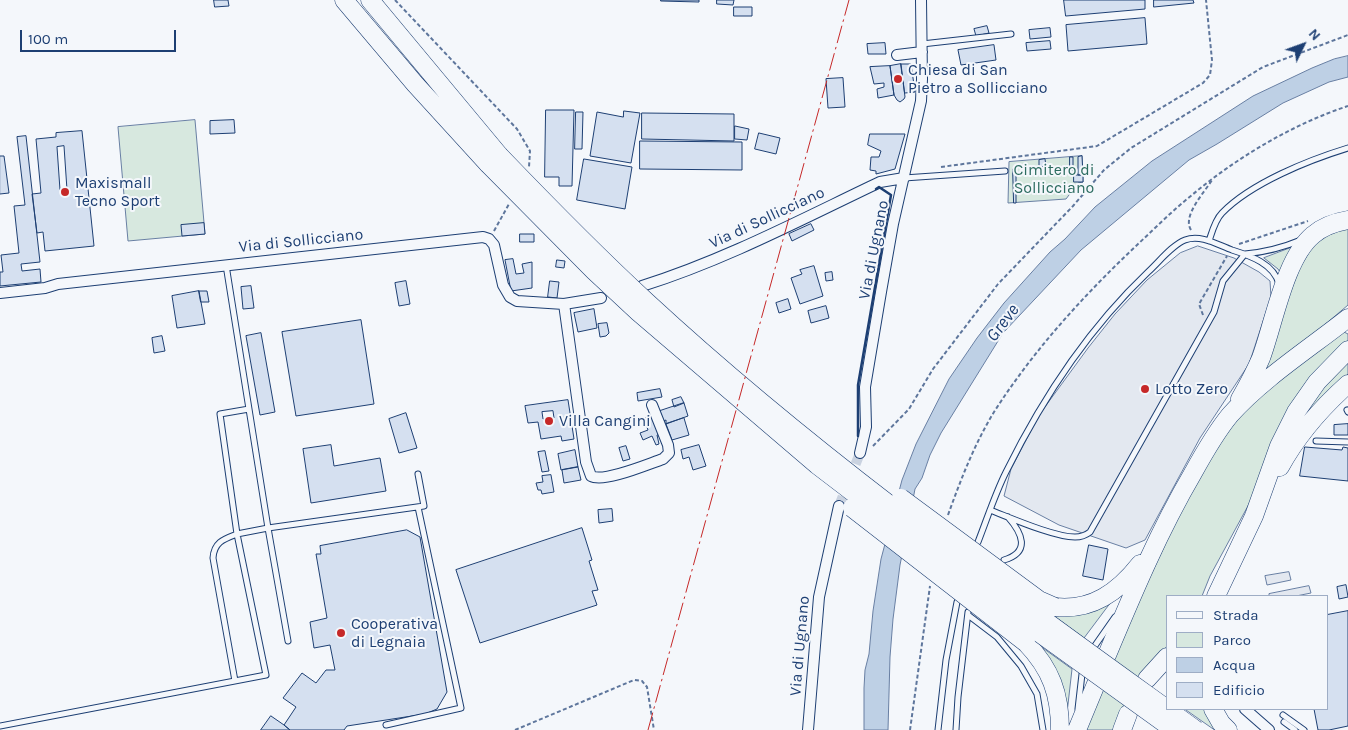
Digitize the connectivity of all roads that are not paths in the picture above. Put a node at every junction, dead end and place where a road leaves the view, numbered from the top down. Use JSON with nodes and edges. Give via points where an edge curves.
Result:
{"nodes":[{"id":1,"x":344,"y":0,"type":"edge"},
{"id":2,"x":370,"y":0,"type":"edge"},
{"id":3,"x":921,"y":0,"type":"edge"},
{"id":4,"x":1011,"y":34,"type":"dead end"},
{"id":5,"x":922,"y":48,"type":"junction"},
{"id":6,"x":897,"y":54,"type":"dead end"},
{"id":7,"x":1348,"y":148,"type":"edge"},
{"id":8,"x":494,"y":160,"type":"junction"},
{"id":9,"x":1005,"y":171,"type":"dead end"},
{"id":10,"x":904,"y":178,"type":"junction"},
{"id":11,"x":1348,"y":220,"type":"edge"},
{"id":12,"x":1313,"y":234,"type":"junction"},
{"id":13,"x":1208,"y":241,"type":"junction"},
{"id":14,"x":1245,"y":254,"type":"junction"},
{"id":15,"x":226,"y":264,"type":"junction"},
{"id":16,"x":0,"y":293,"type":"edge"},
{"id":17,"x":1282,"y":293,"type":"junction"},
{"id":18,"x":601,"y":298,"type":"dead end"},
{"id":19,"x":642,"y":300,"type":"junction"},
{"id":20,"x":564,"y":304,"type":"junction"},
{"id":21,"x":1348,"y":318,"type":"edge"},
{"id":22,"x":1348,"y":350,"type":"edge"},
{"id":23,"x":1348,"y":384,"type":"edge"},
{"id":24,"x":652,"y":404,"type":"dead end"},
{"id":25,"x":249,"y":409,"type":"junction"},
{"id":26,"x":1230,"y":416,"type":"junction"},
{"id":27,"x":1316,"y":441,"type":"dead end"},
{"id":28,"x":1348,"y":442,"type":"edge"},
{"id":29,"x":1279,"y":446,"type":"junction"},
{"id":30,"x":860,"y":454,"type":"tunnel mouth"},
{"id":31,"x":418,"y":474,"type":"dead end"},
{"id":32,"x":839,"y":506,"type":"tunnel mouth"},
{"id":33,"x":418,"y":507,"type":"junction"},
{"id":34,"x":990,"y":510,"type":"junction"},
{"id":35,"x":1008,"y":516,"type":"junction"},
{"id":36,"x":1254,"y":516,"type":"junction"},
{"id":37,"x":268,"y":528,"type":"junction"},
{"id":38,"x":237,"y":534,"type":"junction"},
{"id":39,"x":978,"y":542,"type":"dead end"},
{"id":40,"x":1153,"y":548,"type":"junction"},
{"id":41,"x":1004,"y":560,"type":"dead end"},
{"id":42,"x":1206,"y":595,"type":"edge"},
{"id":43,"x":1218,"y":595,"type":"edge"},
{"id":44,"x":957,"y":602,"type":"dead end"},
{"id":45,"x":968,"y":607,"type":"dead end"},
{"id":46,"x":968,"y":615,"type":"junction"},
{"id":47,"x":288,"y":640,"type":"dead end"},
{"id":48,"x":1101,"y":651,"type":"dead end"},
{"id":49,"x":1166,"y":658,"type":"edge"},
{"id":50,"x":1089,"y":679,"type":"dead end"},
{"id":51,"x":1147,"y":679,"type":"dead end"},
{"id":52,"x":235,"y":680,"type":"junction"},
{"id":53,"x":1166,"y":708,"type":"edge"},
{"id":54,"x":1168,"y":710,"type":"edge"},
{"id":55,"x":1214,"y":710,"type":"edge"},
{"id":56,"x":1246,"y":710,"type":"edge"},
{"id":57,"x":1283,"y":715,"type":"dead end"},
{"id":58,"x":1284,"y":722,"type":"dead end"},
{"id":59,"x":386,"y":724,"type":"dead end"},
{"id":60,"x":0,"y":726,"type":"edge"},
{"id":61,"x":808,"y":730,"type":"edge"},
{"id":62,"x":938,"y":730,"type":"edge"},
{"id":63,"x":956,"y":730,"type":"edge"},
{"id":64,"x":1043,"y":730,"type":"edge"},
{"id":65,"x":1060,"y":730,"type":"edge"},
{"id":66,"x":1077,"y":730,"type":"edge"},
{"id":67,"x":1174,"y":730,"type":"edge"},
{"id":68,"x":1196,"y":730,"type":"edge"},
{"id":69,"x":1228,"y":730,"type":"edge"},
{"id":70,"x":1270,"y":730,"type":"edge"},
{"id":71,"x":1295,"y":730,"type":"edge"},
{"id":72,"x":1304,"y":730,"type":"edge"}],
"edges":[{"from":1,"to":8,"type":"highway","via":[[416,84]]},
{"from":2,"to":8,"type":"highway"},
{"from":3,"to":5,"type":"street","name":"Via di Ugnano"},
{"from":4,"to":5,"type":"lane"},
{"from":5,"to":6,"type":"street"},
{"from":5,"to":10,"type":"street","name":"Via di Ugnano","via":[[921,101]]},
{"from":7,"to":13,"type":"lane","via":[[1324,155],[1252,188],[1221,214]]},
{"from":8,"to":19,"type":"highway","bridge":true,"via":[[552,210]]},
{"from":9,"to":10,"type":"lane"},
{"from":10,"to":19,"type":"street","name":"Via di Sollicciano","via":[[880,182],[679,274]]},
{"from":10,"to":30,"type":"street","name":"Via di Ugnano","via":[[869,362],[865,391],[866,427]]},
{"from":11,"to":12,"type":"highway","via":[[1331,224]]},
{"from":12,"to":14,"type":"lane","via":[[1272,251]]},
{"from":12,"to":17,"type":"highway","via":[[1300,250]]},
{"from":13,"to":14,"type":"lane"},
{"from":13,"to":34,"type":"lane","via":[[1196,237],[1173,248],[1092,332],[1035,416]]},
{"from":14,"to":17,"type":"lane","via":[[1272,270]]},
{"from":14,"to":35,"type":"lane","via":[[1223,281],[1214,312],[1090,532],[1075,538]]},
{"from":15,"to":16,"type":"street","name":"Via di Sollicciano"},
{"from":15,"to":20,"type":"street","name":"Via di Sollicciano","via":[[483,237],[494,245],[503,285],[510,297],[518,301]]},
{"from":15,"to":25,"type":"lane"},
{"from":17,"to":26,"type":"highway","via":[[1261,358]]},
{"from":18,"to":20,"type":"street","name":"Via di Sollicciano"},
{"from":19,"to":40,"type":"highway","bridge":true,"via":[[1038,600],[1056,607],[1086,606],[1116,590]]},
{"from":19,"to":53,"type":"highway","bridge":true,"via":[[761,401],[918,526]]},
{"from":19,"to":65,"type":"highway","bridge":true,"via":[[783,452],[1026,643],[1050,676],[1059,705]]},
{"from":19,"to":67,"type":"highway","bridge":true,"via":[[824,471],[999,604]]},
{"from":20,"to":24,"type":"street","via":[[586,462],[591,476],[606,478],[663,459],[669,454]]},
{"from":21,"to":26,"type":"highway","via":[[1267,381]]},
{"from":22,"to":29,"type":"highway","via":[[1307,395]]},
{"from":23,"to":36,"type":"highway","via":[[1305,428],[1288,452]]},
{"from":25,"to":37,"type":"lane"},
{"from":25,"to":38,"type":"lane","via":[[220,414]]},
{"from":26,"to":40,"type":"highway","via":[[1208,447]]},
{"from":27,"to":28,"type":"lane"},
{"from":29,"to":36,"type":"highway"},
{"from":29,"to":42,"type":"highway"},
{"from":31,"to":33,"type":"lane","via":[[424,506]]},
{"from":32,"to":61,"type":"street","name":"Via di Ugnano","via":[[819,598]]},
{"from":33,"to":37,"type":"lane"},
{"from":33,"to":59,"type":"lane","via":[[462,708]]},
{"from":34,"to":35,"type":"lane"},
{"from":34,"to":39,"type":"lane"},
{"from":35,"to":41,"type":"lane","via":[[1020,533],[1022,544],[1017,553]]},
{"from":36,"to":43,"type":"highway"},
{"from":37,"to":38,"type":"lane"},
{"from":37,"to":47,"type":"lane"},
{"from":38,"to":52,"type":"lane","via":[[219,542],[213,558]]},
{"from":38,"to":52,"type":"lane","via":[[266,675]]},
{"from":40,"to":48,"type":"highway"},
{"from":44,"to":62,"type":"lane"},
{"from":45,"to":46,"type":"lane"},
{"from":46,"to":63,"type":"lane"},
{"from":46,"to":64,"type":"lane","via":[[997,637],[1021,666],[1037,694]]},
{"from":49,"to":51,"type":"highway"},
{"from":50,"to":66,"type":"highway"},
{"from":52,"to":60,"type":"lane"},
{"from":54,"to":68,"type":"highway","bridge":true},
{"from":55,"to":69,"type":"highway"},
{"from":56,"to":70,"type":"street"},
{"from":57,"to":72,"type":"lane"},
{"from":58,"to":71,"type":"lane"}]}
